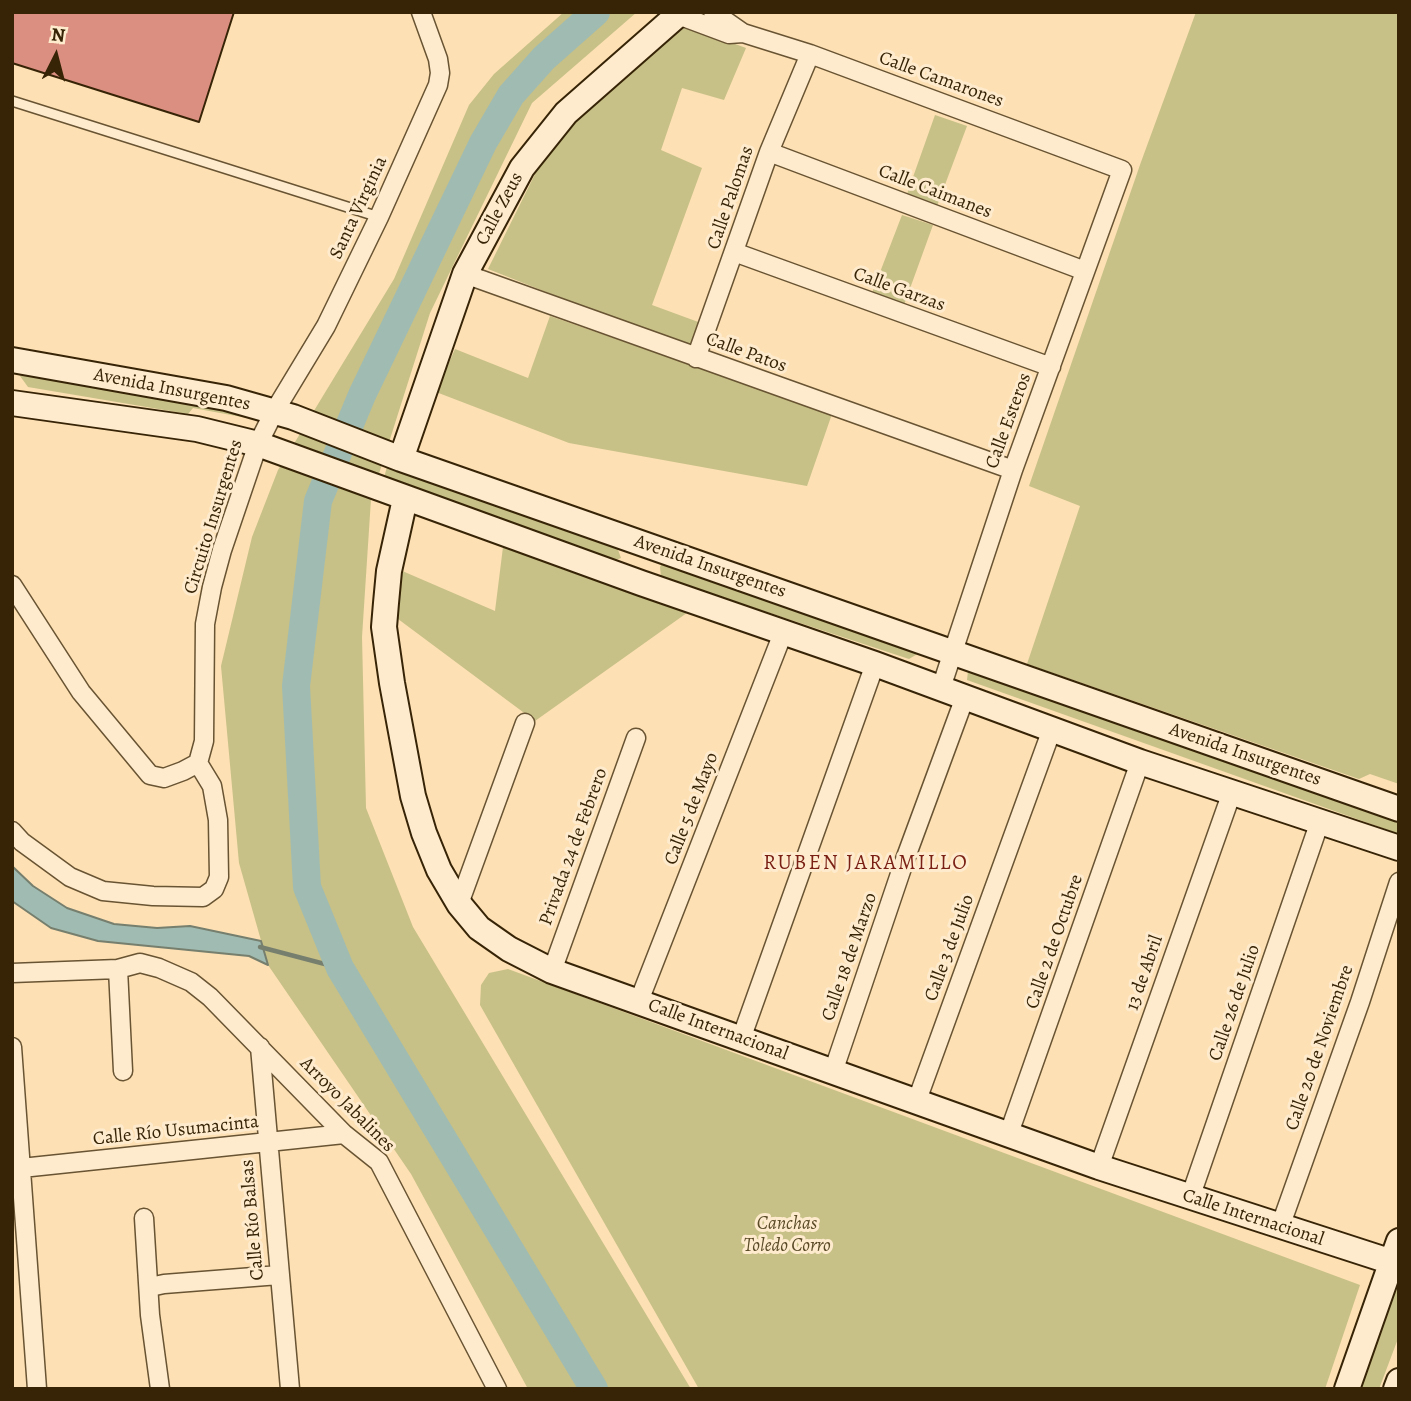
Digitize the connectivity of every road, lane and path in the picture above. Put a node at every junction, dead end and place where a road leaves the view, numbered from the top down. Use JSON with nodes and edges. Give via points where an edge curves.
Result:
{"nodes":[{"id":1,"x":421,"y":12,"type":"edge"},
{"id":2,"x":713,"y":12,"type":"edge"},
{"id":3,"x":680,"y":14,"type":"edge"},
{"id":4,"x":743,"y":33,"type":"junction"},
{"id":5,"x":810,"y":54,"type":"junction"},
{"id":6,"x":12,"y":101,"type":"edge"},
{"id":7,"x":769,"y":152,"type":"junction"},
{"id":8,"x":1122,"y":170,"type":"joint"},
{"id":9,"x":379,"y":217,"type":"junction"},
{"id":10,"x":734,"y":252,"type":"junction"},
{"id":11,"x":1086,"y":271,"type":"junction"},
{"id":12,"x":465,"y":274,"type":"junction"},
{"id":13,"x":696,"y":358,"type":"junction"},
{"id":14,"x":12,"y":360,"type":"edge"},
{"id":15,"x":1051,"y":366,"type":"junction"},
{"id":16,"x":12,"y":403,"type":"edge"},
{"id":17,"x":284,"y":414,"type":"junction"},
{"id":18,"x":268,"y":448,"type":"junction"},
{"id":19,"x":401,"y":459,"type":"junction"},
{"id":20,"x":1013,"y":470,"type":"junction"},
{"id":21,"x":395,"y":495,"type":"junction"},
{"id":22,"x":653,"y":547,"type":"junction"},
{"id":23,"x":641,"y":583,"type":"junction"},
{"id":24,"x":12,"y":585,"type":"edge"},
{"id":25,"x":783,"y":633,"type":"junction"},
{"id":26,"x":953,"y":652,"type":"junction"},
{"id":27,"x":875,"y":664,"type":"junction"},
{"id":28,"x":941,"y":688,"type":"junction"},
{"id":29,"x":965,"y":697,"type":"junction"},
{"id":30,"x":525,"y":723,"type":"dead end"},
{"id":31,"x":1052,"y":729,"type":"junction"},
{"id":32,"x":636,"y":738,"type":"dead end"},
{"id":33,"x":1140,"y":762,"type":"junction"},
{"id":34,"x":198,"y":763,"type":"junction"},
{"id":35,"x":1231,"y":792,"type":"junction"},
{"id":36,"x":1399,"y":809,"type":"edge"},
{"id":37,"x":1320,"y":821,"type":"junction"},
{"id":38,"x":12,"y":831,"type":"edge"},
{"id":39,"x":1399,"y":848,"type":"edge"},
{"id":40,"x":1399,"y":882,"type":"edge"},
{"id":41,"x":459,"y":904,"type":"junction"},
{"id":42,"x":118,"y":969,"type":"junction"},
{"id":43,"x":552,"y":971,"type":"junction"},
{"id":44,"x":12,"y":973,"type":"edge"},
{"id":45,"x":639,"y":1001,"type":"junction"},
{"id":46,"x":741,"y":1039,"type":"junction"},
{"id":47,"x":12,"y":1047,"type":"edge"},
{"id":48,"x":260,"y":1047,"type":"junction"},
{"id":49,"x":123,"y":1071,"type":"dead end"},
{"id":50,"x":833,"y":1072,"type":"junction"},
{"id":51,"x":916,"y":1102,"type":"junction"},
{"id":52,"x":344,"y":1134,"type":"junction"},
{"id":53,"x":1008,"y":1136,"type":"junction"},
{"id":54,"x":267,"y":1143,"type":"junction"},
{"id":55,"x":1099,"y":1167,"type":"junction"},
{"id":56,"x":17,"y":1169,"type":"edge"},
{"id":57,"x":1190,"y":1198,"type":"junction"},
{"id":58,"x":144,"y":1218,"type":"dead end"},
{"id":59,"x":1280,"y":1227,"type":"junction"},
{"id":60,"x":1396,"y":1255,"type":"edge"},
{"id":61,"x":279,"y":1275,"type":"junction"},
{"id":62,"x":150,"y":1287,"type":"junction"},
{"id":63,"x":1399,"y":1381,"type":"edge"},
{"id":64,"x":37,"y":1389,"type":"edge"},
{"id":65,"x":160,"y":1389,"type":"edge"},
{"id":66,"x":290,"y":1389,"type":"edge"},
{"id":67,"x":497,"y":1389,"type":"edge"},
{"id":68,"x":1347,"y":1389,"type":"edge"},
{"id":69,"x":1396,"y":1389,"type":"edge"}],
"edges":[{"from":1,"to":9,"type":"street","name":"Santa Virginia","via":[[438,59],[438,85]]},
{"from":2,"to":4,"type":"street","name":"Calle Camarones"},
{"from":3,"to":4,"type":"street","name":"Calle Camarones","via":[[729,34]]},
{"from":3,"to":12,"type":"main road","name":"Calle Zeus","via":[[566,113],[544,139],[522,168]]},
{"from":4,"to":5,"type":"street","name":"Calle Camarones"},
{"from":5,"to":7,"type":"street","name":"Calle Palomas"},
{"from":5,"to":8,"type":"street","name":"Calle Camarones"},
{"from":6,"to":9,"type":"lane"},
{"from":7,"to":10,"type":"street","name":"Calle Palomas"},
{"from":7,"to":11,"type":"street","name":"Calle Caimanes"},
{"from":8,"to":11,"type":"street","name":"Calle Esteros"},
{"from":9,"to":17,"type":"street","name":"Santa Virginia"},
{"from":10,"to":13,"type":"street","name":"Calle Palomas"},
{"from":10,"to":15,"type":"street","name":"Calle Garzas"},
{"from":11,"to":15,"type":"street","name":"Calle Esteros"},
{"from":12,"to":13,"type":"street","name":"Calle Patos"},
{"from":12,"to":19,"type":"main road","name":"Calle Zeus"},
{"from":13,"to":20,"type":"street","name":"Calle Patos"},
{"from":14,"to":17,"type":"main road","name":"Avenida Insurgentes","via":[[226,398]]},
{"from":15,"to":20,"type":"street","name":"Calle Esteros"},
{"from":16,"to":18,"type":"main road","name":"Avenida Insurgentes","via":[[197,429]]},
{"from":17,"to":18,"type":"street","name":"Circuito Insurgentes"},
{"from":17,"to":19,"type":"main road","name":"Avenida Insurgentes"},
{"from":18,"to":21,"type":"main road","name":"Avenida Insurgentes"},
{"from":18,"to":34,"type":"street","name":"Circuito Insurgentes","via":[[222,550],[205,624],[204,740]]},
{"from":19,"to":22,"type":"main road","name":"Avenida Insurgentes"},
{"from":20,"to":26,"type":"street","name":"Calle Esteros"},
{"from":21,"to":23,"type":"main road","name":"Avenida Insurgentes"},
{"from":21,"to":41,"type":"main road","name":"Calle Internacional","via":[[384,627],[387,649],[413,796],[439,870]]},
{"from":22,"to":23,"type":"main road"},
{"from":22,"to":26,"type":"main road","name":"Avenida Insurgentes"},
{"from":23,"to":25,"type":"main road","name":"Avenida Insurgentes"},
{"from":24,"to":34,"type":"street","via":[[81,692],[150,775],[164,778]]},
{"from":25,"to":27,"type":"main road","name":"Avenida Insurgentes"},
{"from":25,"to":45,"type":"street","name":"Calle 5 de Mayo"},
{"from":26,"to":28,"type":"street","name":"Calle Esteros"},
{"from":26,"to":36,"type":"main road","name":"Avenida Insurgentes"},
{"from":27,"to":28,"type":"main road","name":"Avenida Insurgentes"},
{"from":27,"to":46,"type":"street"},
{"from":28,"to":29,"type":"main road","name":"Avenida Insurgentes"},
{"from":29,"to":31,"type":"main road","name":"Avenida Insurgentes"},
{"from":29,"to":50,"type":"street","name":"Calle 18 de Marzo"},
{"from":30,"to":41,"type":"street"},
{"from":31,"to":33,"type":"main road","name":"Avenida Insurgentes"},
{"from":31,"to":51,"type":"street","name":"Calle 3 de Julio"},
{"from":32,"to":43,"type":"street","name":"Privada 24 de Febrero"},
{"from":33,"to":35,"type":"main road","name":"Avenida Insurgentes"},
{"from":33,"to":53,"type":"street","name":"Calle 2 de Octubre"},
{"from":34,"to":38,"type":"street","via":[[212,786],[218,820],[219,877],[214,889],[203,897],[103,891],[70,877]]},
{"from":35,"to":37,"type":"main road","name":"Avenida Insurgentes"},
{"from":35,"to":55,"type":"street","name":"13 de Abril"},
{"from":37,"to":39,"type":"main road","name":"Avenida Insurgentes"},
{"from":37,"to":57,"type":"street","name":"Calle 26 de Julio"},
{"from":40,"to":59,"type":"street","name":"Calle 20 de Noviembre"},
{"from":41,"to":43,"type":"main road","name":"Calle Internacional","via":[[479,928]]},
{"from":42,"to":44,"type":"street","name":"Arroyo Jabalines"},
{"from":42,"to":48,"type":"street","name":"Arroyo Jabalines","via":[[141,963],[191,982]]},
{"from":42,"to":49,"type":"street"},
{"from":43,"to":45,"type":"main road","name":"Calle Internacional"},
{"from":45,"to":46,"type":"main road","name":"Calle Internacional"},
{"from":46,"to":50,"type":"main road","name":"Calle Internacional"},
{"from":47,"to":56,"type":"street"},
{"from":48,"to":52,"type":"street","name":"Arroyo Jabalines"},
{"from":48,"to":54,"type":"street","name":"Calle Río Balsas"},
{"from":50,"to":51,"type":"main road","name":"Calle Internacional"},
{"from":51,"to":53,"type":"main road","name":"Calle Internacional"},
{"from":52,"to":54,"type":"street","name":"Calle Río Usumacinta"},
{"from":52,"to":67,"type":"street","name":"Arroyo Jabalines","via":[[379,1162]]},
{"from":53,"to":55,"type":"main road","name":"Calle Internacional"},
{"from":54,"to":56,"type":"street","name":"Calle Río Usumacinta"},
{"from":54,"to":61,"type":"street","name":"Calle Río Balsas"},
{"from":55,"to":57,"type":"main road","name":"Calle Internacional"},
{"from":56,"to":64,"type":"street"},
{"from":57,"to":59,"type":"main road","name":"Calle Internacional"},
{"from":58,"to":62,"type":"street"},
{"from":59,"to":60,"type":"main road","name":"Calle Internacional"},
{"from":60,"to":68,"type":"main road"},
{"from":61,"to":62,"type":"street"},
{"from":61,"to":66,"type":"street","name":"Calle Río Balsas"},
{"from":62,"to":65,"type":"street"},
{"from":63,"to":69,"type":"main road"}]}
